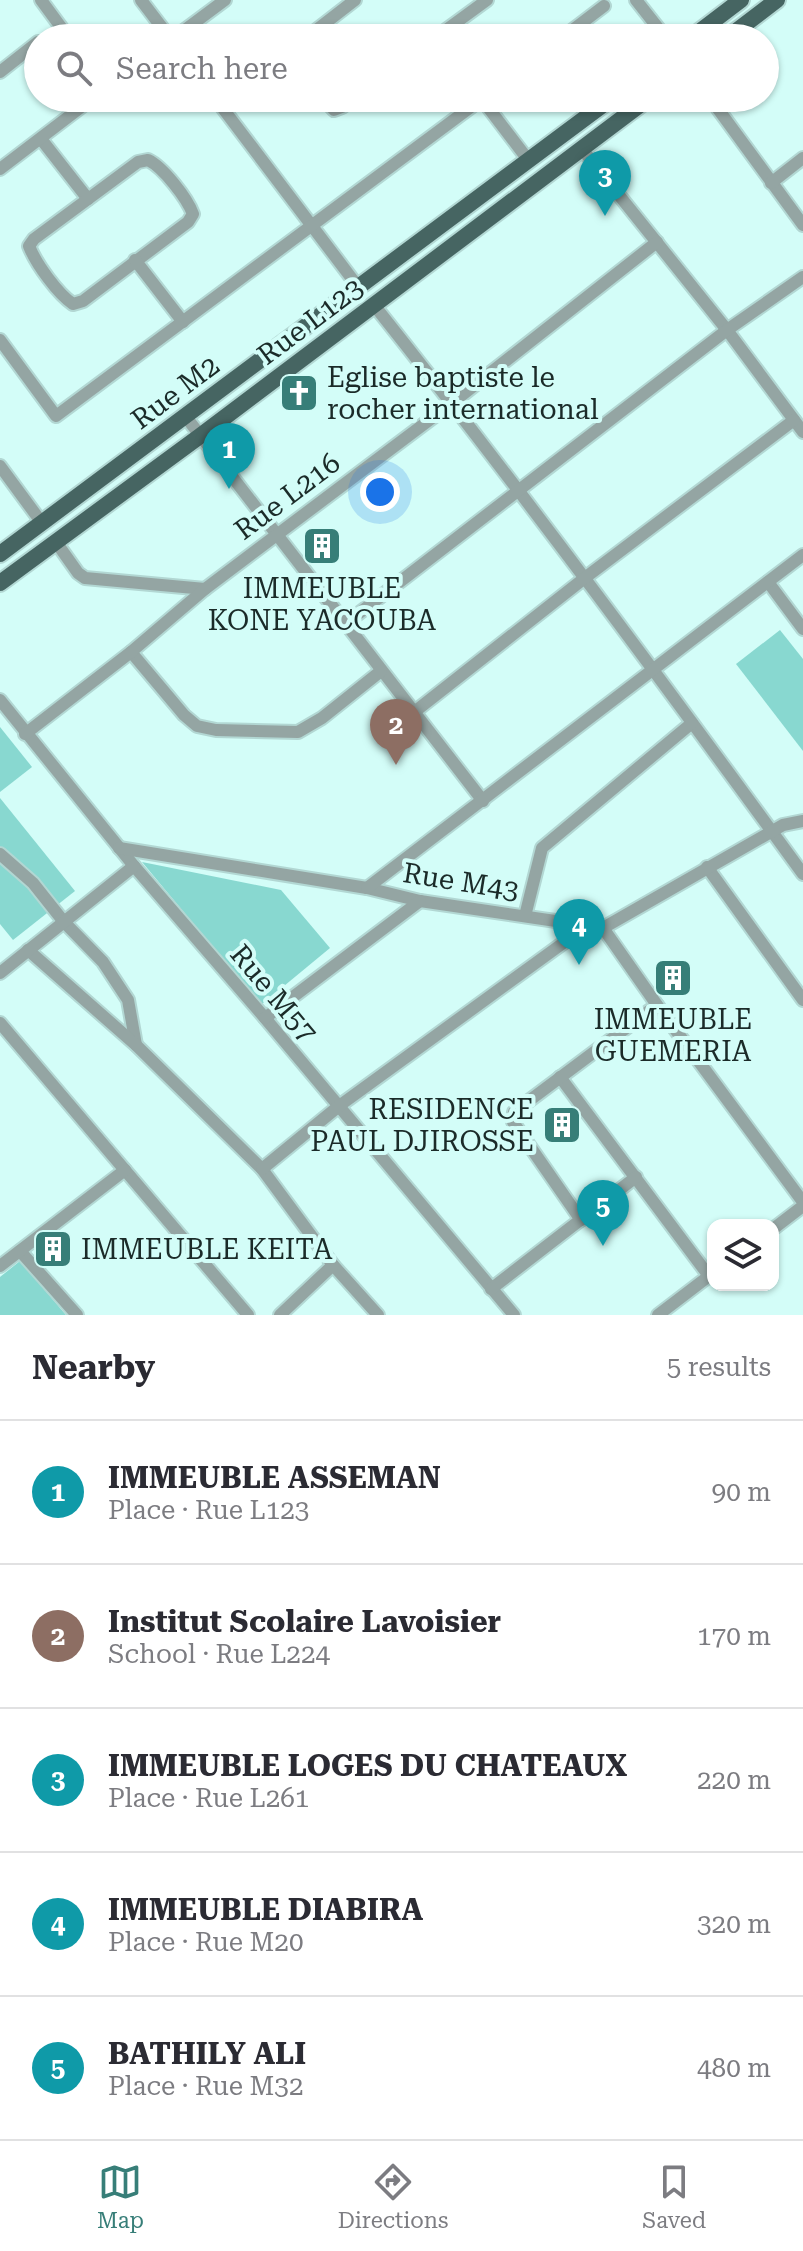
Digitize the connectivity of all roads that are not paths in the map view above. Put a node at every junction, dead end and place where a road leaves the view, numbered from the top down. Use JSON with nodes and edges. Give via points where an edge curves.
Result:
{"nodes":[{"id":1,"x":41,"y":0,"type":"edge"},
{"id":2,"x":141,"y":0,"type":"edge"},
{"id":3,"x":225,"y":0,"type":"edge"},
{"id":4,"x":355,"y":0,"type":"edge"},
{"id":5,"x":487,"y":0,"type":"edge"},
{"id":6,"x":636,"y":0,"type":"edge"},
{"id":7,"x":741,"y":0,"type":"edge"},
{"id":8,"x":777,"y":0,"type":"edge"},
{"id":9,"x":604,"y":6,"type":"dead end"},
{"id":10,"x":59,"y":24,"type":"edge"},
{"id":11,"x":161,"y":24,"type":"edge"},
{"id":12,"x":192,"y":24,"type":"edge"},
{"id":13,"x":324,"y":24,"type":"edge"},
{"id":14,"x":454,"y":24,"type":"edge"},
{"id":15,"x":580,"y":24,"type":"edge"},
{"id":16,"x":655,"y":24,"type":"edge"},
{"id":17,"x":709,"y":24,"type":"edge"},
{"id":18,"x":745,"y":24,"type":"edge"},
{"id":19,"x":24,"y":53,"type":"edge"},
{"id":20,"x":0,"y":72,"type":"edge"},
{"id":21,"x":75,"y":112,"type":"edge"},
{"id":22,"x":225,"y":112,"type":"edge"},
{"id":23,"x":463,"y":112,"type":"edge"},
{"id":24,"x":492,"y":112,"type":"edge"},
{"id":25,"x":594,"y":112,"type":"edge"},
{"id":26,"x":631,"y":112,"type":"edge"},
{"id":27,"x":720,"y":112,"type":"edge"},
{"id":28,"x":41,"y":139,"type":"junction"},
{"id":29,"x":582,"y":149,"type":"junction"},
{"id":30,"x":803,"y":158,"type":"edge"},
{"id":31,"x":529,"y":161,"type":"junction"},
{"id":32,"x":0,"y":169,"type":"edge"},
{"id":33,"x":771,"y":183,"type":"junction"},
{"id":34,"x":88,"y":199,"type":"junction"},
{"id":35,"x":803,"y":225,"type":"edge"},
{"id":36,"x":310,"y":226,"type":"junction"},
{"id":37,"x":657,"y":242,"type":"junction"},
{"id":38,"x":135,"y":260,"type":"junction"},
{"id":39,"x":803,"y":277,"type":"edge"},
{"id":40,"x":359,"y":288,"type":"junction"},
{"id":41,"x":374,"y":305,"type":"junction"},
{"id":42,"x":183,"y":322,"type":"junction"},
{"id":43,"x":727,"y":330,"type":"junction"},
{"id":44,"x":0,"y":340,"type":"edge"},
{"id":45,"x":452,"y":403,"type":"junction"},
{"id":46,"x":186,"y":417,"type":"junction"},
{"id":47,"x":794,"y":420,"type":"junction"},
{"id":48,"x":803,"y":432,"type":"edge"},
{"id":49,"x":200,"y":436,"type":"junction"},
{"id":50,"x":0,"y":466,"type":"edge"},
{"id":51,"x":519,"y":491,"type":"junction"},
{"id":52,"x":42,"y":523,"type":"junction"},
{"id":53,"x":277,"y":534,"type":"junction"},
{"id":54,"x":56,"y":542,"type":"junction"},
{"id":55,"x":0,"y":554,"type":"edge"},
{"id":56,"x":803,"y":555,"type":"edge"},
{"id":57,"x":586,"y":577,"type":"junction"},
{"id":58,"x":768,"y":582,"type":"junction"},
{"id":59,"x":0,"y":583,"type":"edge"},
{"id":60,"x":205,"y":589,"type":"junction"},
{"id":61,"x":345,"y":624,"type":"junction"},
{"id":62,"x":803,"y":629,"type":"edge"},
{"id":63,"x":131,"y":652,"type":"junction"},
{"id":64,"x":654,"y":670,"type":"junction"},
{"id":65,"x":381,"y":671,"type":"junction"},
{"id":66,"x":0,"y":700,"type":"edge"},
{"id":67,"x":413,"y":713,"type":"junction"},
{"id":68,"x":692,"y":723,"type":"junction"},
{"id":69,"x":25,"y":734,"type":"junction"},
{"id":70,"x":483,"y":801,"type":"junction"},
{"id":71,"x":803,"y":821,"type":"edge"},
{"id":72,"x":772,"y":831,"type":"junction"},
{"id":73,"x":119,"y":848,"type":"junction"},
{"id":74,"x":0,"y":854,"type":"edge"},
{"id":75,"x":134,"y":866,"type":"junction"},
{"id":76,"x":707,"y":867,"type":"junction"},
{"id":77,"x":803,"y":874,"type":"edge"},
{"id":78,"x":367,"y":888,"type":"junction"},
{"id":79,"x":420,"y":901,"type":"junction"},
{"id":80,"x":525,"y":916,"type":"junction"},
{"id":81,"x":64,"y":922,"type":"junction"},
{"id":82,"x":588,"y":925,"type":"junction"},
{"id":83,"x":603,"y":928,"type":"junction"},
{"id":84,"x":28,"y":950,"type":"junction"},
{"id":85,"x":0,"y":973,"type":"edge"},
{"id":86,"x":803,"y":1000,"type":"edge"},
{"id":87,"x":657,"y":1005,"type":"junction"},
{"id":88,"x":265,"y":1018,"type":"junction"},
{"id":89,"x":0,"y":1023,"type":"edge"},
{"id":90,"x":136,"y":1045,"type":"junction"},
{"id":91,"x":560,"y":1077,"type":"junction"},
{"id":92,"x":339,"y":1106,"type":"junction"},
{"id":93,"x":262,"y":1169,"type":"junction"},
{"id":94,"x":125,"y":1170,"type":"junction"},
{"id":95,"x":636,"y":1177,"type":"junction"},
{"id":96,"x":803,"y":1204,"type":"edge"},
{"id":97,"x":581,"y":1220,"type":"junction"},
{"id":98,"x":779,"y":1224,"type":"edge"},
{"id":99,"x":20,"y":1251,"type":"junction"},
{"id":100,"x":333,"y":1265,"type":"junction"},
{"id":101,"x":0,"y":1266,"type":"edge"},
{"id":102,"x":707,"y":1270,"type":"edge"},
{"id":103,"x":707,"y":1278,"type":"edge"},
{"id":104,"x":491,"y":1289,"type":"junction"},
{"id":105,"x":77,"y":1315,"type":"edge"},
{"id":106,"x":248,"y":1315,"type":"edge"},
{"id":107,"x":280,"y":1315,"type":"edge"},
{"id":108,"x":378,"y":1315,"type":"edge"},
{"id":109,"x":514,"y":1315,"type":"edge"},
{"id":110,"x":658,"y":1315,"type":"edge"}],
"edges":[{"from":1,"to":10,"type":"street"},
{"from":2,"to":11,"type":"street"},
{"from":3,"to":12,"type":"street"},
{"from":4,"to":13,"type":"street"},
{"from":5,"to":14,"type":"street"},
{"from":6,"to":16,"type":"street"},
{"from":7,"to":17,"type":"main road"},
{"from":8,"to":18,"type":"main road"},
{"from":9,"to":15,"type":"street"},
{"from":19,"to":20,"type":"street"},
{"from":21,"to":28,"type":"street"},
{"from":22,"to":36,"type":"street"},
{"from":23,"to":36,"type":"street"},
{"from":24,"to":31,"type":"street"},
{"from":25,"to":31,"type":"main road","name":"Rue M2"},
{"from":26,"to":29,"type":"main road","name":"Rue L123"},
{"from":27,"to":33,"type":"street"},
{"from":28,"to":32,"type":"street"},
{"from":28,"to":34,"type":"street"},
{"from":29,"to":37,"type":"street"},
{"from":29,"to":41,"type":"main road","name":"Rue L123"},
{"from":30,"to":33,"type":"street"},
{"from":31,"to":40,"type":"main road","name":"Rue M2"},
{"from":33,"to":35,"type":"street"},
{"from":34,"to":38,"type":"street","via":[[148,160],[190,205],[193,214],[188,222]]},
{"from":34,"to":38,"type":"street","via":[[29,246],[65,299],[73,304],[83,301]]},
{"from":36,"to":40,"type":"street"},
{"from":36,"to":42,"type":"street"},
{"from":37,"to":43,"type":"street"},
{"from":37,"to":45,"type":"street","name":"Rue L216"},
{"from":38,"to":42,"type":"street"},
{"from":39,"to":43,"type":"street"},
{"from":40,"to":46,"type":"main road","name":"Rue M2"},
{"from":41,"to":45,"type":"street"},
{"from":41,"to":49,"type":"main road","name":"Rue L123"},
{"from":42,"to":44,"type":"street","via":[[56,416]]},
{"from":43,"to":47,"type":"street"},
{"from":43,"to":51,"type":"street"},
{"from":45,"to":51,"type":"street"},
{"from":45,"to":53,"type":"street","name":"Rue L216"},
{"from":46,"to":49,"type":"street"},
{"from":46,"to":52,"type":"main road","name":"Rue M2"},
{"from":47,"to":48,"type":"street"},
{"from":47,"to":57,"type":"street"},
{"from":49,"to":53,"type":"street"},
{"from":49,"to":54,"type":"main road","name":"Rue L123"},
{"from":50,"to":52,"type":"street"},
{"from":51,"to":57,"type":"street"},
{"from":51,"to":61,"type":"street"},
{"from":52,"to":55,"type":"main road","name":"Rue M2"},
{"from":53,"to":60,"type":"street","name":"Rue L216"},
{"from":53,"to":61,"type":"street"},
{"from":54,"to":59,"type":"main road","name":"Rue L123"},
{"from":54,"to":60,"type":"street","via":[[85,578]]},
{"from":56,"to":58,"type":"street"},
{"from":57,"to":64,"type":"street"},
{"from":57,"to":67,"type":"street"},
{"from":58,"to":62,"type":"street"},
{"from":58,"to":64,"type":"street"},
{"from":60,"to":63,"type":"street","name":"Rue L216"},
{"from":61,"to":65,"type":"street"},
{"from":63,"to":65,"type":"street","via":[[184,715],[197,726],[216,730],[298,732]]},
{"from":63,"to":69,"type":"street","name":"Rue L216"},
{"from":64,"to":68,"type":"street"},
{"from":64,"to":70,"type":"street"},
{"from":65,"to":67,"type":"street"},
{"from":66,"to":69,"type":"street","name":"Rue M57"},
{"from":67,"to":70,"type":"street"},
{"from":68,"to":72,"type":"street"},
{"from":68,"to":80,"type":"street","via":[[542,848]]},
{"from":69,"to":73,"type":"street","name":"Rue M57"},
{"from":70,"to":78,"type":"street"},
{"from":71,"to":72,"type":"street"},
{"from":72,"to":76,"type":"street"},
{"from":72,"to":77,"type":"street"},
{"from":73,"to":75,"type":"street","name":"Rue M57"},
{"from":73,"to":78,"type":"street","name":"Rue M43"},
{"from":74,"to":81,"type":"street","via":[[33,883]]},
{"from":75,"to":81,"type":"street"},
{"from":75,"to":88,"type":"street","name":"Rue M57"},
{"from":76,"to":83,"type":"street"},
{"from":76,"to":86,"type":"street"},
{"from":78,"to":79,"type":"street","name":"Rue M43"},
{"from":79,"to":80,"type":"street","name":"Rue M43"},
{"from":79,"to":88,"type":"street"},
{"from":80,"to":82,"type":"street","name":"Rue M43"},
{"from":81,"to":84,"type":"street"},
{"from":81,"to":90,"type":"street","via":[[103,962],[128,1000]]},
{"from":82,"to":83,"type":"street","name":"Rue M43"},
{"from":82,"to":92,"type":"street"},
{"from":83,"to":87,"type":"street"},
{"from":84,"to":85,"type":"street"},
{"from":84,"to":90,"type":"street"},
{"from":87,"to":91,"type":"street"},
{"from":87,"to":96,"type":"street"},
{"from":88,"to":92,"type":"street","name":"Rue M57"},
{"from":89,"to":94,"type":"street"},
{"from":90,"to":93,"type":"street"},
{"from":91,"to":95,"type":"street"},
{"from":91,"to":97,"type":"street","via":[[514,1112],[513,1122]]},
{"from":92,"to":93,"type":"street"},
{"from":92,"to":104,"type":"street","name":"Rue M57"},
{"from":93,"to":100,"type":"street"},
{"from":94,"to":99,"type":"street"},
{"from":94,"to":106,"type":"street"},
{"from":95,"to":97,"type":"street"},
{"from":95,"to":102,"type":"street"},
{"from":96,"to":98,"type":"street"},
{"from":97,"to":104,"type":"street"},
{"from":99,"to":101,"type":"street"},
{"from":99,"to":105,"type":"street"},
{"from":100,"to":107,"type":"street"},
{"from":100,"to":108,"type":"street"},
{"from":103,"to":110,"type":"street"},
{"from":104,"to":109,"type":"street","name":"Rue M57"}]}
